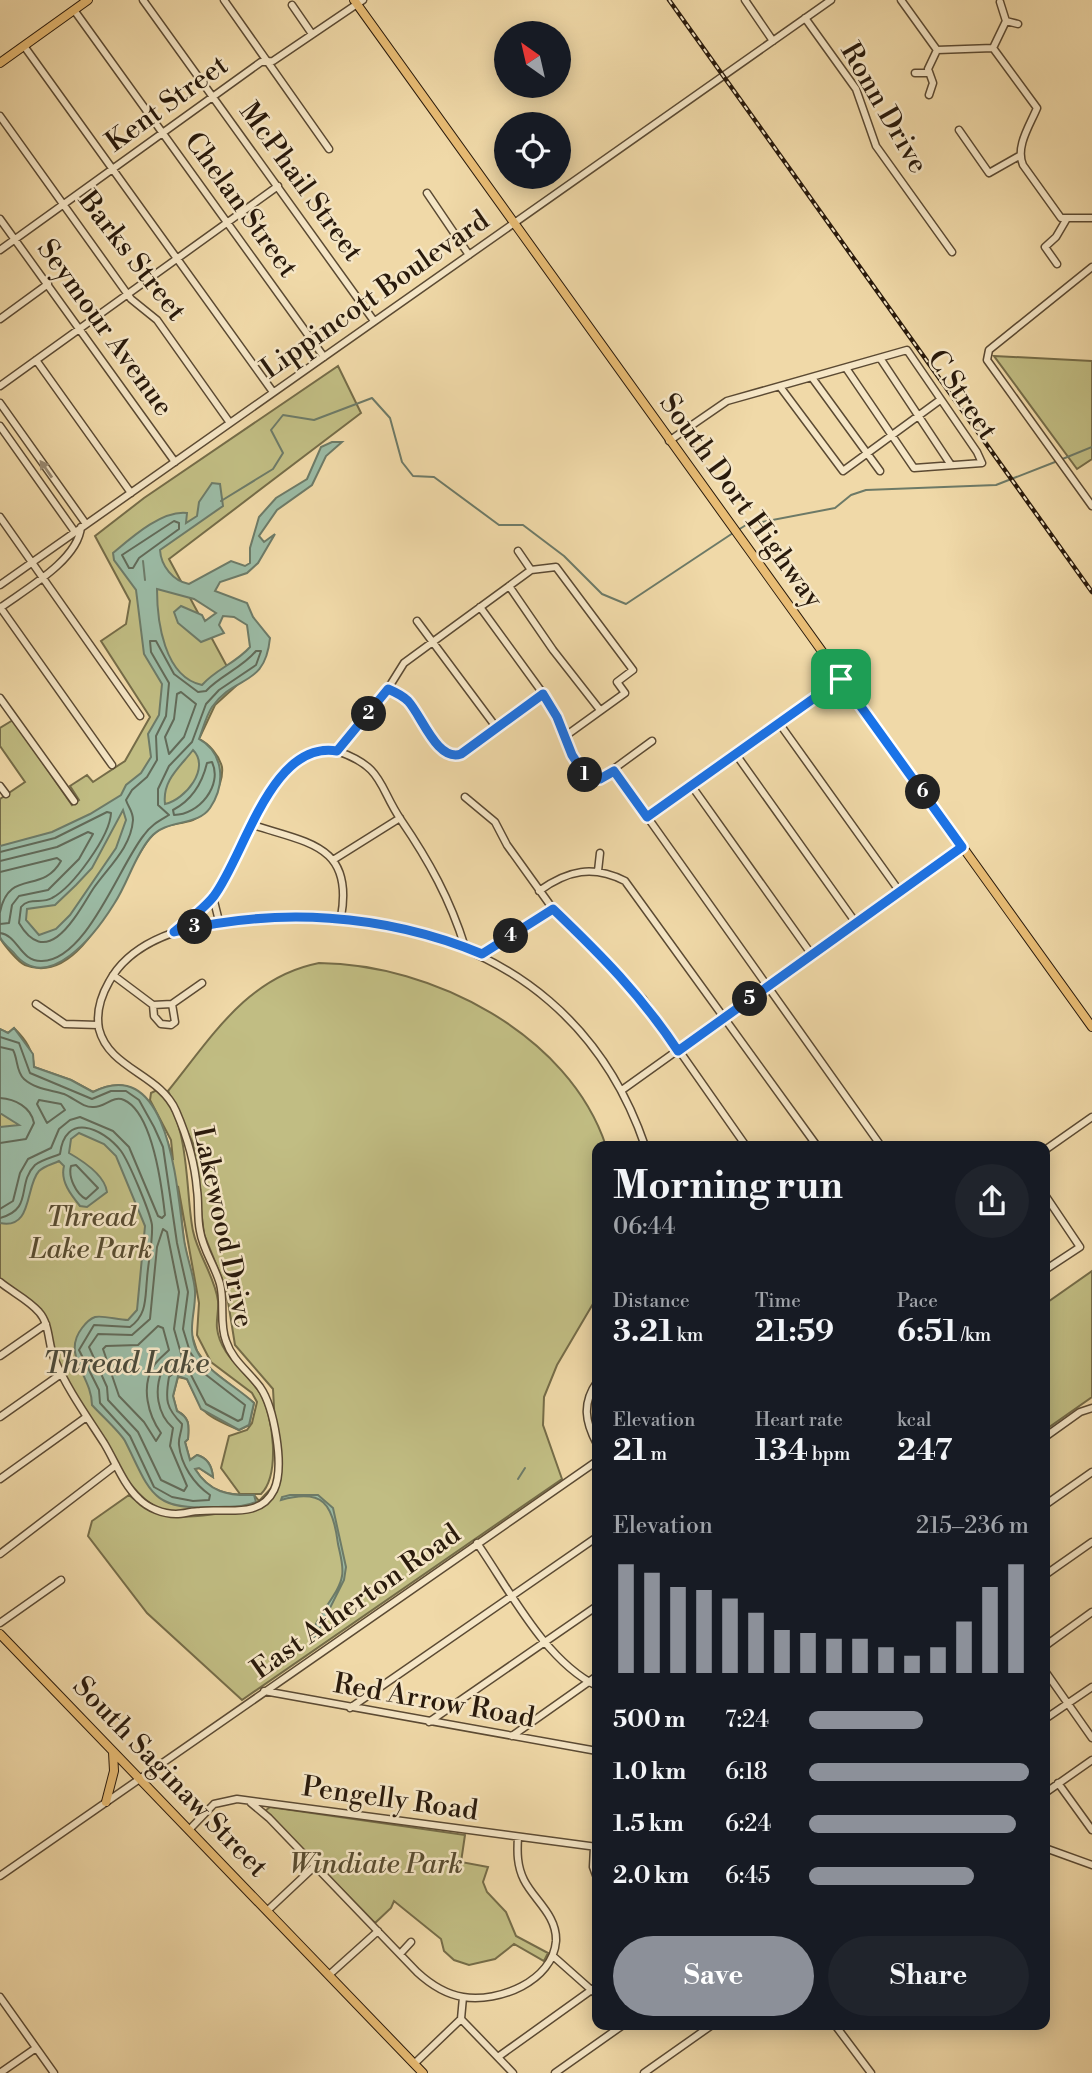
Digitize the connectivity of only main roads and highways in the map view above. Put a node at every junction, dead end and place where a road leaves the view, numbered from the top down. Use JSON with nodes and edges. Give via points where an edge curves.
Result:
{"nodes":[{"id":1,"x":88,"y":0,"type":"edge"},
{"id":2,"x":358,"y":1,"type":"edge"},
{"id":3,"x":0,"y":63,"type":"edge"},
{"id":4,"x":1092,"y":1027,"type":"edge"},
{"id":5,"x":0,"y":1634,"type":"edge"},
{"id":6,"x":113,"y":1752,"type":"junction"},
{"id":7,"x":106,"y":1802,"type":"road end"},
{"id":8,"x":423,"y":2073,"type":"edge"}],
"edges":[{"from":1,"to":3,"type":"main road"},
{"from":2,"to":4,"type":"main road","name":"South Dort Highway","via":[[513,224]]},
{"from":5,"to":6,"type":"main road","name":"South Saginaw Street"},
{"from":6,"to":7,"type":"main road","via":[[114,1771]]},
{"from":6,"to":8,"type":"main road","name":"South Saginaw Street"}]}
